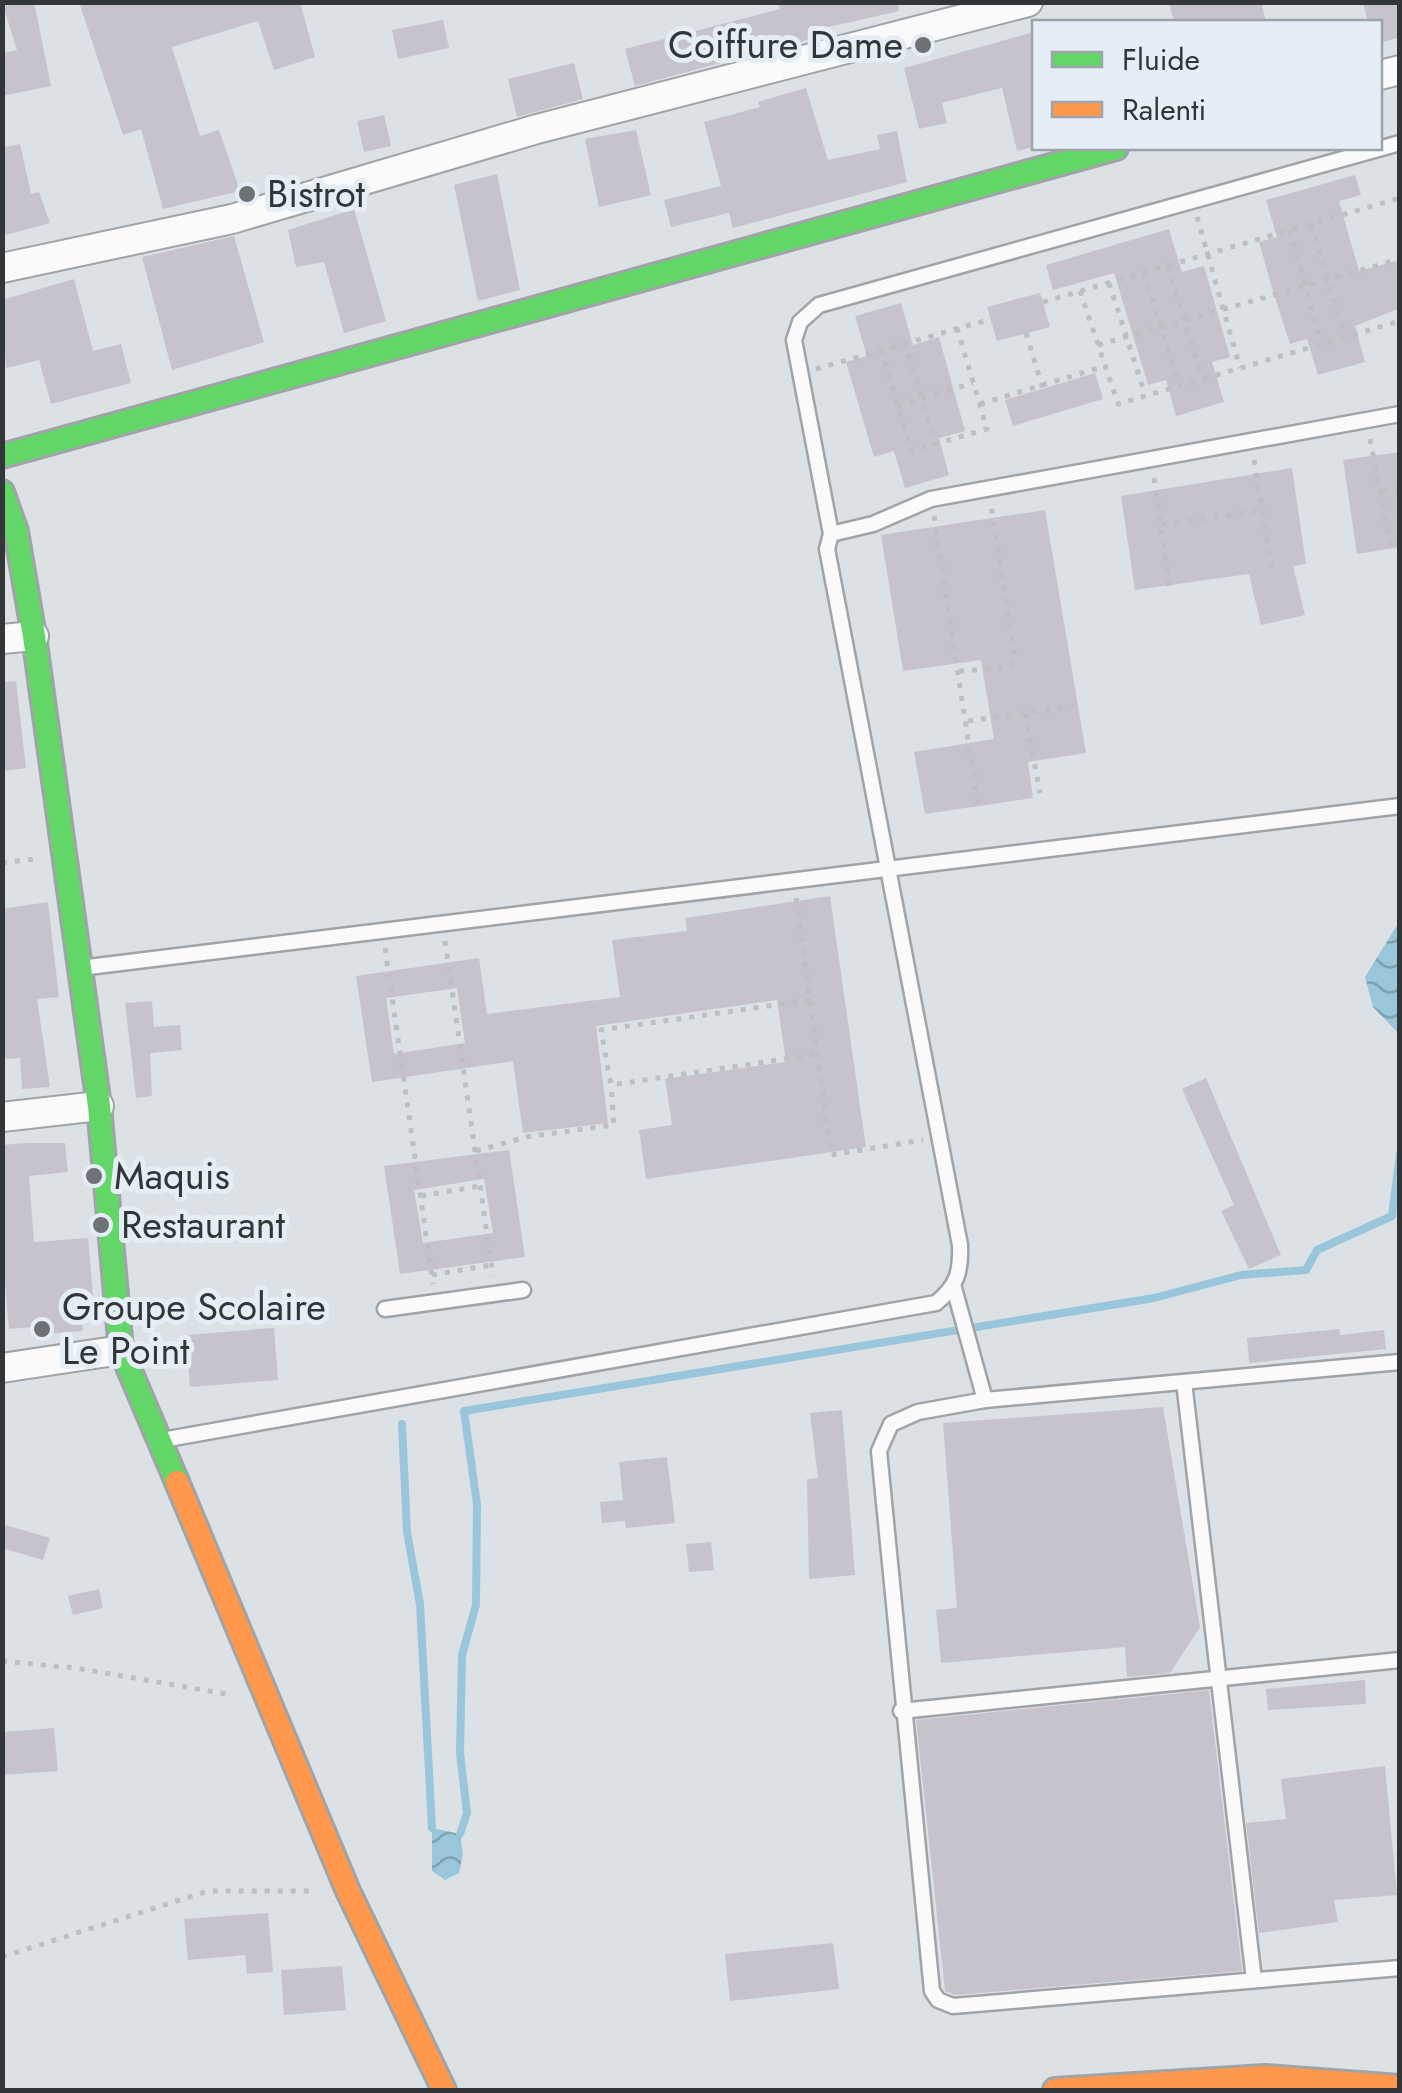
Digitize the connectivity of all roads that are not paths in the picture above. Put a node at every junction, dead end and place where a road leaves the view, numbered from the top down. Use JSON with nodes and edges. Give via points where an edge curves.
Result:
{"nodes":[{"id":1,"x":1028,"y":2,"type":"edge"},
{"id":2,"x":1109,"y":150,"type":"edge"},
{"id":3,"x":1374,"y":150,"type":"edge"},
{"id":4,"x":2,"y":268,"type":"edge"},
{"id":5,"x":1400,"y":414,"type":"edge"},
{"id":6,"x":2,"y":456,"type":"edge"},
{"id":7,"x":2,"y":492,"type":"edge"},
{"id":8,"x":831,"y":534,"type":"junction"},
{"id":9,"x":34,"y":636,"type":"junction"},
{"id":10,"x":2,"y":640,"type":"edge"},
{"id":11,"x":1400,"y":806,"type":"edge"},
{"id":12,"x":888,"y":868,"type":"junction"},
{"id":13,"x":80,"y":968,"type":"junction"},
{"id":14,"x":99,"y":1106,"type":"junction"},
{"id":15,"x":2,"y":1117,"type":"edge"},
{"id":16,"x":954,"y":1288,"type":"junction"},
{"id":17,"x":523,"y":1290,"type":"dead end"},
{"id":18,"x":384,"y":1309,"type":"dead end"},
{"id":19,"x":121,"y":1350,"type":"junction"},
{"id":20,"x":1400,"y":1362,"type":"edge"},
{"id":21,"x":2,"y":1368,"type":"edge"},
{"id":22,"x":1184,"y":1382,"type":"junction"},
{"id":23,"x":984,"y":1400,"type":"junction"},
{"id":24,"x":156,"y":1440,"type":"junction"},
{"id":25,"x":1400,"y":1660,"type":"edge"},
{"id":26,"x":1221,"y":1678,"type":"junction"},
{"id":27,"x":902,"y":1711,"type":"junction"},
{"id":28,"x":1400,"y":1968,"type":"edge"},
{"id":29,"x":1254,"y":1980,"type":"junction"},
{"id":30,"x":1266,"y":2084,"type":"edge"},
{"id":31,"x":1400,"y":2087,"type":"edge"},
{"id":32,"x":444,"y":2090,"type":"edge"},
{"id":33,"x":1055,"y":2090,"type":"edge"}],
"edges":[{"from":1,"to":4,"type":"street","via":[[537,129],[232,219]]},
{"from":2,"to":6,"type":"street"},
{"from":3,"to":8,"type":"lane","via":[[818,305],[800,322],[794,340]]},
{"from":5,"to":8,"type":"lane","via":[[931,499]]},
{"from":7,"to":9,"type":"street","via":[[16,530]]},
{"from":8,"to":12,"type":"lane","via":[[828,548]]},
{"from":9,"to":10,"type":"street"},
{"from":9,"to":13,"type":"street"},
{"from":11,"to":12,"type":"lane"},
{"from":12,"to":13,"type":"lane"},
{"from":12,"to":16,"type":"lane","via":[[960,1244]]},
{"from":13,"to":14,"type":"street"},
{"from":14,"to":15,"type":"street"},
{"from":14,"to":19,"type":"street"},
{"from":16,"to":23,"type":"lane"},
{"from":16,"to":24,"type":"lane","via":[[936,1303]]},
{"from":17,"to":18,"type":"lane"},
{"from":19,"to":21,"type":"street"},
{"from":19,"to":24,"type":"street"},
{"from":20,"to":22,"type":"lane"},
{"from":22,"to":23,"type":"lane"},
{"from":22,"to":26,"type":"lane"},
{"from":23,"to":27,"type":"lane","via":[[891,1424],[879,1450]]},
{"from":24,"to":32,"type":"street","via":[[348,1891]]},
{"from":25,"to":26,"type":"lane"},
{"from":26,"to":27,"type":"lane"},
{"from":26,"to":29,"type":"lane"},
{"from":27,"to":29,"type":"lane","via":[[938,2000],[953,2006]]},
{"from":28,"to":29,"type":"lane"},
{"from":30,"to":31,"type":"street"},
{"from":30,"to":33,"type":"street"}]}
